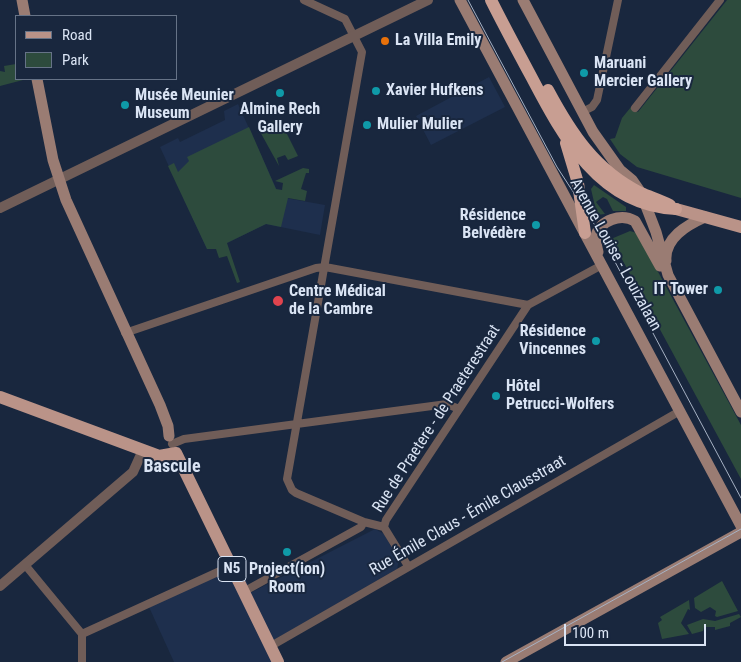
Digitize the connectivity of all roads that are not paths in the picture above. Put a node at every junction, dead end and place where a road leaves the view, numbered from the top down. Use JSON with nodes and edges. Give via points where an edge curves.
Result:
{"nodes":[{"id":1,"x":22,"y":0,"type":"edge"},
{"id":2,"x":304,"y":0,"type":"edge"},
{"id":3,"x":428,"y":0,"type":"edge"},
{"id":4,"x":460,"y":0,"type":"edge"},
{"id":5,"x":490,"y":0,"type":"edge"},
{"id":6,"x":500,"y":0,"type":"edge"},
{"id":7,"x":523,"y":0,"type":"edge"},
{"id":8,"x":618,"y":0,"type":"edge"},
{"id":9,"x":720,"y":0,"type":"edge"},
{"id":10,"x":25,"y":15,"type":"edge"},
{"id":11,"x":354,"y":36,"type":"junction"},
{"id":12,"x":36,"y":80,"type":"edge"},
{"id":13,"x":635,"y":108,"type":"dead end"},
{"id":14,"x":582,"y":112,"type":"junction"},
{"id":15,"x":564,"y":136,"type":"junction"},
{"id":16,"x":60,"y":180,"type":"junction"},
{"id":17,"x":643,"y":199,"type":"junction"},
{"id":18,"x":0,"y":208,"type":"edge"},
{"id":19,"x":676,"y":208,"type":"joint"},
{"id":20,"x":705,"y":217,"type":"junction"},
{"id":21,"x":741,"y":227,"type":"edge"},
{"id":22,"x":585,"y":233,"type":"junction"},
{"id":23,"x":600,"y":262,"type":"junction"},
{"id":24,"x":325,"y":267,"type":"junction"},
{"id":25,"x":668,"y":275,"type":"junction"},
{"id":26,"x":528,"y":305,"type":"junction"},
{"id":27,"x":125,"y":333,"type":"junction"},
{"id":28,"x":0,"y":397,"type":"edge"},
{"id":29,"x":459,"y":409,"type":"junction"},
{"id":30,"x":680,"y":411,"type":"junction"},
{"id":31,"x":741,"y":412,"type":"edge"},
{"id":32,"x":298,"y":423,"type":"junction"},
{"id":33,"x":172,"y":444,"type":"junction"},
{"id":34,"x":143,"y":450,"type":"junction"},
{"id":35,"x":364,"y":522,"type":"junction"},
{"id":36,"x":741,"y":526,"type":"edge"},
{"id":37,"x":384,"y":527,"type":"junction"},
{"id":38,"x":741,"y":532,"type":"edge"},
{"id":39,"x":26,"y":566,"type":"junction"},
{"id":40,"x":231,"y":566,"type":"junction"},
{"id":41,"x":408,"y":566,"type":"junction"},
{"id":42,"x":0,"y":586,"type":"edge"},
{"id":43,"x":243,"y":592,"type":"junction"},
{"id":44,"x":82,"y":634,"type":"junction"},
{"id":45,"x":271,"y":646,"type":"junction"},
{"id":46,"x":82,"y":662,"type":"edge"},
{"id":47,"x":278,"y":662,"type":"edge"},
{"id":48,"x":506,"y":662,"type":"edge"}],
"edges":[{"from":1,"to":10,"type":"main road"},
{"from":2,"to":11,"type":"street","via":[[345,19]]},
{"from":3,"to":11,"type":"street"},
{"from":4,"to":22,"type":"main road","name":"Avenue Louise - Louizalaan"},
{"from":5,"to":15,"type":"highway","name":"Avenue Louise - Louizalaan"},
{"from":6,"to":17,"type":"highway","name":"Avenue Louise - Louizalaan","via":[[578,141]]},
{"from":7,"to":14,"type":"main road","name":"Avenue Louise - Louizalaan"},
{"from":8,"to":14,"type":"street","via":[[597,100]]},
{"from":9,"to":13,"type":"street"},
{"from":11,"to":16,"type":"street"},
{"from":11,"to":24,"type":"street","via":[[362,52]]},
{"from":12,"to":16,"type":"main road"},
{"from":14,"to":17,"type":"main road","name":"Avenue Louise - Louizalaan"},
{"from":15,"to":17,"type":"highway","name":"Avenue Louise - Louizalaan","via":[[578,155],[624,194]]},
{"from":15,"to":22,"type":"highway","via":[[578,183]]},
{"from":16,"to":18,"type":"street"},
{"from":16,"to":27,"type":"main road"},
{"from":17,"to":19,"type":"highway","name":"Avenue Louise - Louizalaan"},
{"from":17,"to":25,"type":"main road","name":"Avenue Louise - Louizalaan"},
{"from":19,"to":20,"type":"main road"},
{"from":20,"to":21,"type":"main road"},
{"from":20,"to":25,"type":"main road","via":[[685,227],[668,247]]},
{"from":22,"to":23,"type":"main road","name":"Avenue Louise - Louizalaan"},
{"from":23,"to":25,"type":"main road","via":[[595,239],[600,227],[609,220],[630,218]]},
{"from":23,"to":26,"type":"street"},
{"from":23,"to":30,"type":"main road","name":"Avenue Louise - Louizalaan"},
{"from":24,"to":26,"type":"street"},
{"from":24,"to":27,"type":"street","via":[[310,268]]},
{"from":24,"to":32,"type":"street"},
{"from":25,"to":31,"type":"main road","name":"Avenue Louise - Louizalaan"},
{"from":26,"to":29,"type":"street","name":"Rue de Praetere - de Praeterestraat"},
{"from":27,"to":33,"type":"main road","via":[[155,398],[162,428]]},
{"from":28,"to":34,"type":"main road"},
{"from":29,"to":32,"type":"street","via":[[447,404]]},
{"from":29,"to":37,"type":"street","name":"Rue de Praetere - de Praeterestraat"},
{"from":30,"to":36,"type":"main road","name":"Avenue Louise - Louizalaan"},
{"from":30,"to":41,"type":"street","name":"Rue Émile Claus - Émile Clausstraat"},
{"from":32,"to":33,"type":"street"},
{"from":32,"to":35,"type":"street","via":[[288,479],[292,490]]},
{"from":33,"to":34,"type":"main road","via":[[159,456]]},
{"from":33,"to":40,"type":"main road","number":"N5"},
{"from":34,"to":39,"type":"street","via":[[131,474]]},
{"from":35,"to":37,"type":"street"},
{"from":35,"to":43,"type":"street","name":"Rue de Praetere - de Praeterestraat","via":[[361,527]]},
{"from":37,"to":41,"type":"street"},
{"from":38,"to":48,"type":"main road"},
{"from":39,"to":42,"type":"street"},
{"from":39,"to":44,"type":"street"},
{"from":40,"to":43,"type":"main road","number":"N5"},
{"from":40,"to":44,"type":"street"},
{"from":41,"to":45,"type":"street","name":"Rue Émile Claus - Émile Clausstraat"},
{"from":43,"to":45,"type":"main road","number":"N5"},
{"from":44,"to":46,"type":"street"},
{"from":45,"to":47,"type":"main road","number":"N5"}]}
